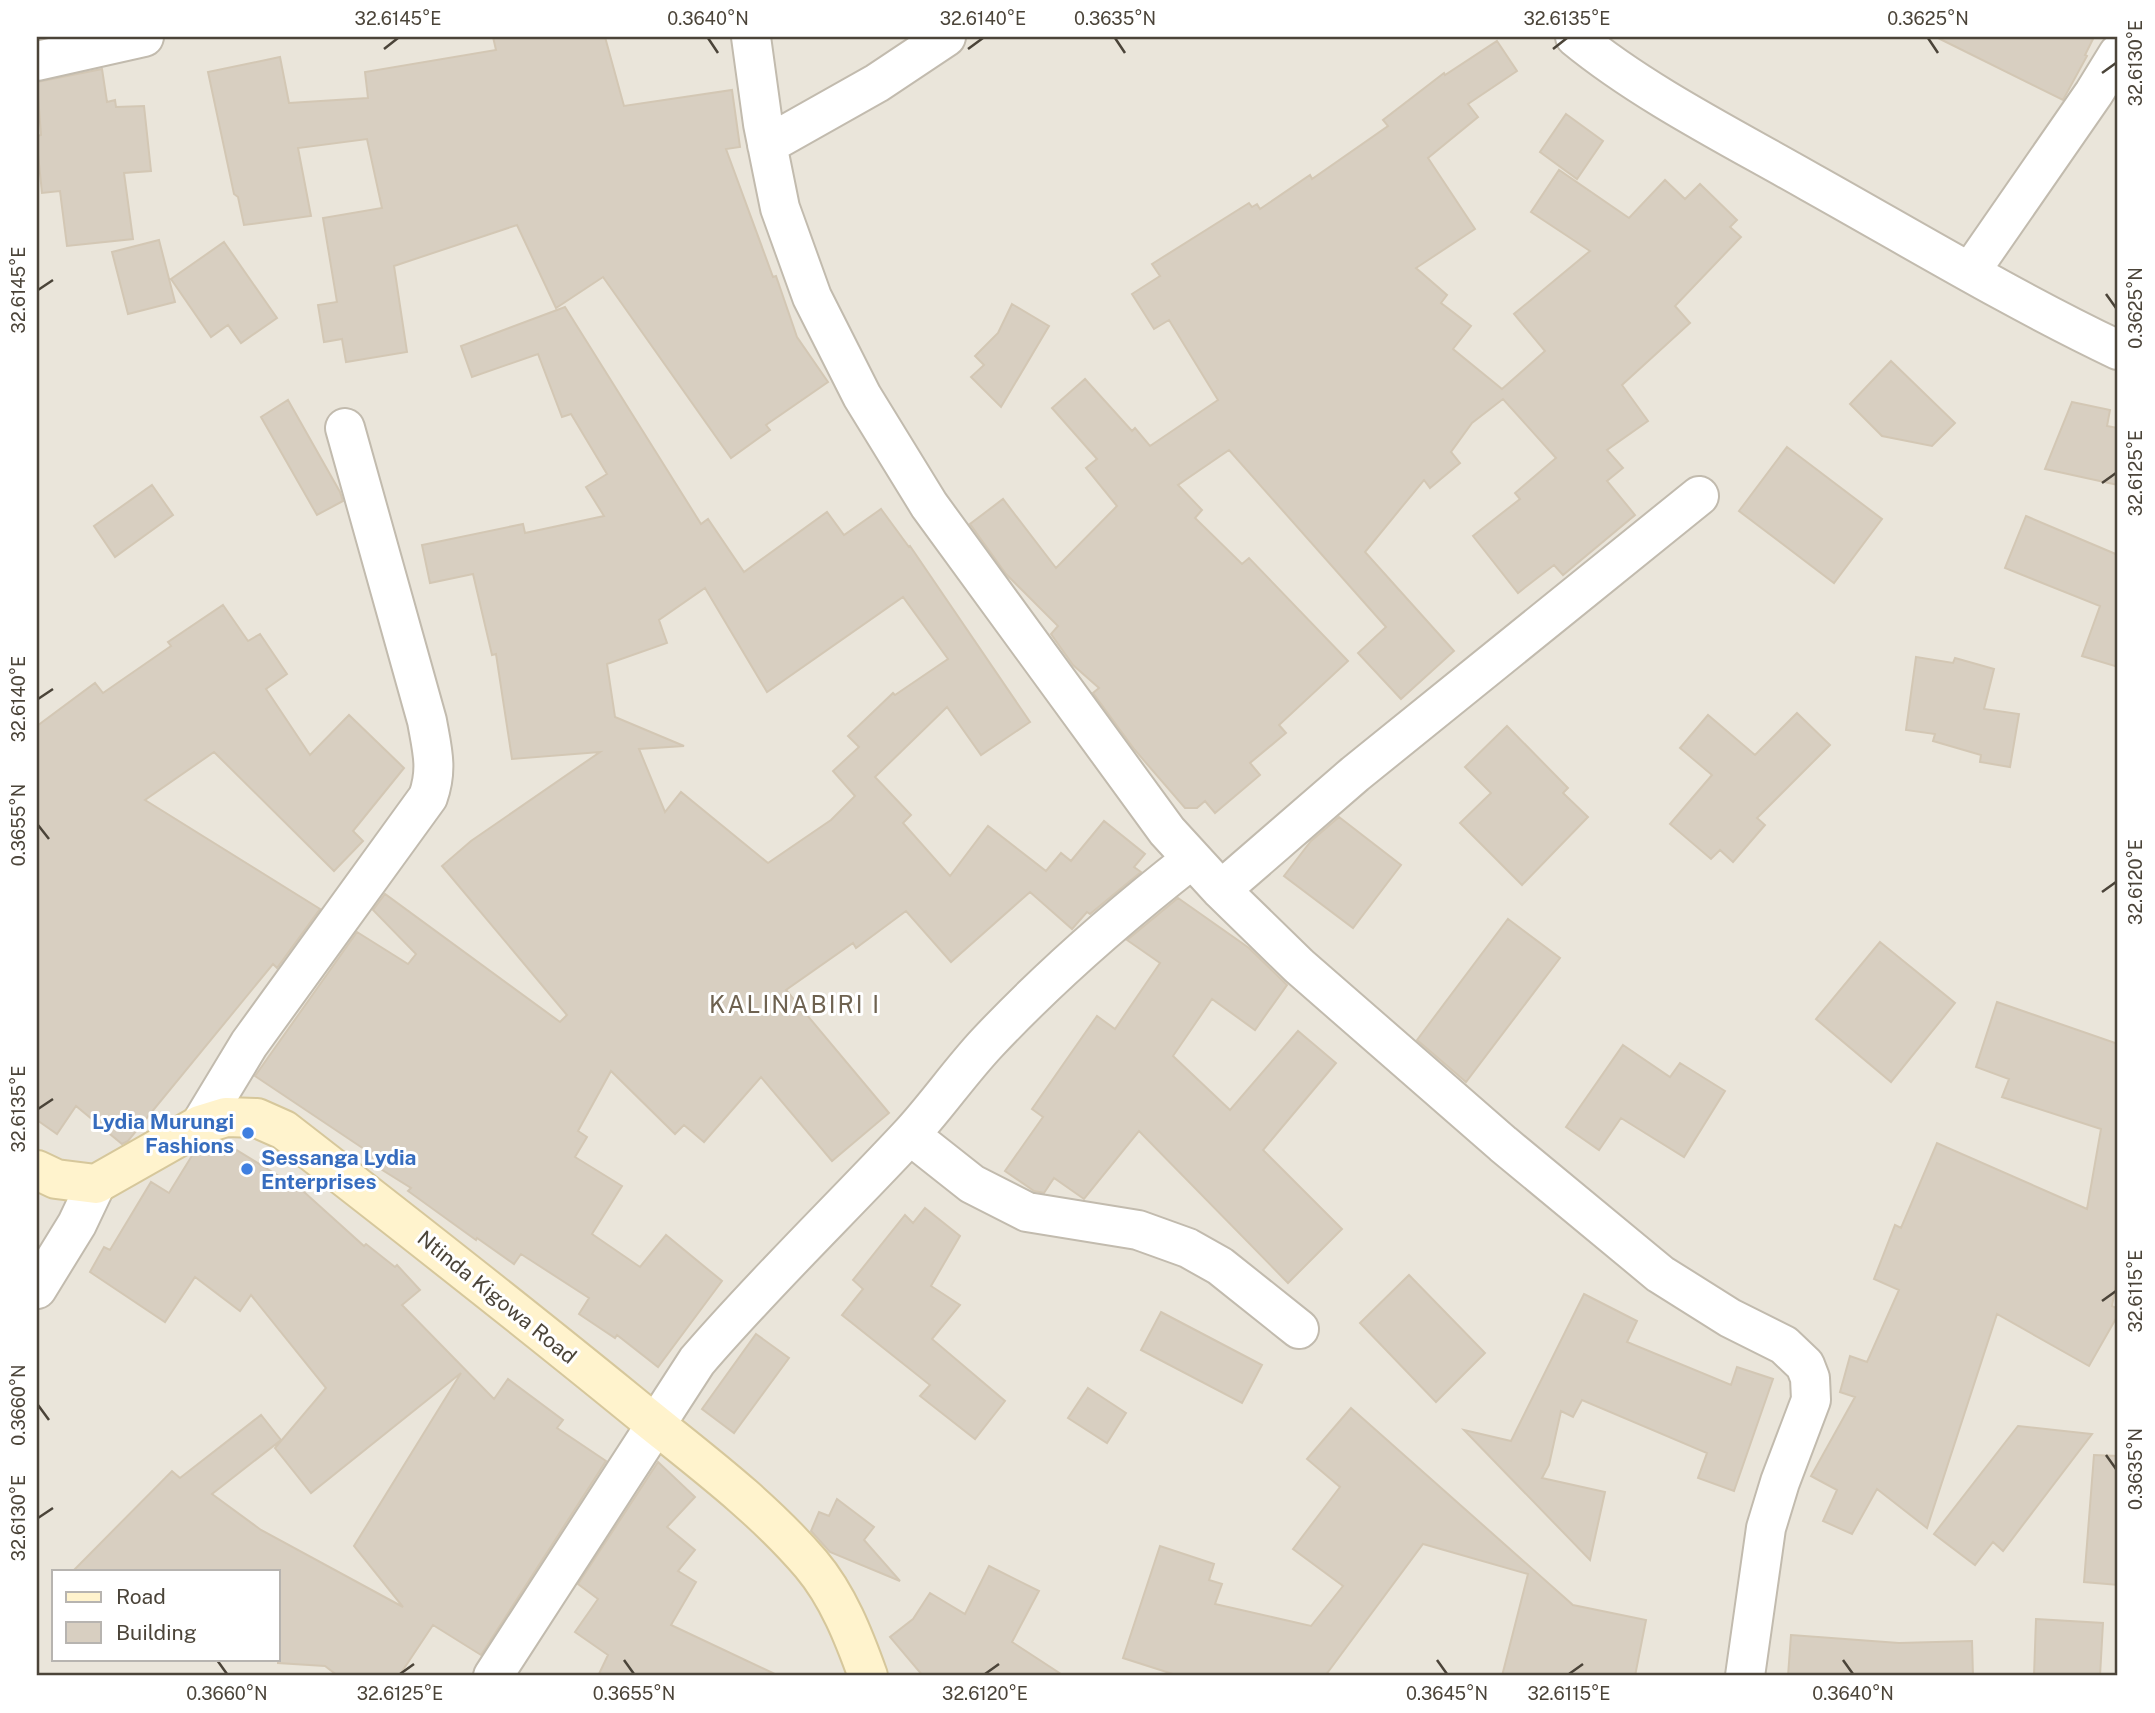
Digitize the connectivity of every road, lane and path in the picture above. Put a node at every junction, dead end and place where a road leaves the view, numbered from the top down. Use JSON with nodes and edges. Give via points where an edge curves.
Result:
{"nodes":[{"id":1,"x":144,"y":37,"type":"edge"},
{"id":2,"x":751,"y":37,"type":"edge"},
{"id":3,"x":946,"y":37,"type":"edge"},
{"id":4,"x":1575,"y":37,"type":"edge"},
{"id":5,"x":2118,"y":54,"type":"edge"},
{"id":6,"x":37,"y":61,"type":"edge"},
{"id":7,"x":766,"y":145,"type":"junction"},
{"id":8,"x":1970,"y":272,"type":"junction"},
{"id":9,"x":2118,"y":350,"type":"edge"},
{"id":10,"x":345,"y":428,"type":"dead end"},
{"id":11,"x":1699,"y":496,"type":"dead end"},
{"id":12,"x":1192,"y":859,"type":"junction"},
{"id":13,"x":1222,"y":890,"type":"junction"},
{"id":14,"x":200,"y":1125,"type":"junction"},
{"id":15,"x":910,"y":1135,"type":"junction"},
{"id":16,"x":37,"y":1170,"type":"edge"},
{"id":17,"x":96,"y":1184,"type":"junction"},
{"id":18,"x":37,"y":1289,"type":"edge"},
{"id":19,"x":1299,"y":1329,"type":"dead end"},
{"id":20,"x":656,"y":1425,"type":"junction"},
{"id":21,"x":493,"y":1676,"type":"edge"},
{"id":22,"x":869,"y":1676,"type":"edge"},
{"id":23,"x":1745,"y":1676,"type":"edge"}],
"edges":[{"from":1,"to":6,"type":"street"},
{"from":2,"to":7,"type":"street"},
{"from":3,"to":7,"type":"street","via":[[877,83]]},
{"from":4,"to":8,"type":"street","via":[[1625,74]]},
{"from":5,"to":8,"type":"street"},
{"from":7,"to":12,"type":"street","via":[[780,208],[812,297],[862,396],[929,505]]},
{"from":8,"to":9,"type":"street"},
{"from":10,"to":14,"type":"street","via":[[427,721],[435,779],[428,797],[248,1044]]},
{"from":11,"to":13,"type":"street","via":[[1355,774]]},
{"from":12,"to":13,"type":"street"},
{"from":12,"to":15,"type":"street","via":[[1038,990]]},
{"from":13,"to":23,"type":"street","via":[[1299,966],[1660,1274],[1784,1345],[1805,1365],[1811,1400],[1766,1528]]},
{"from":14,"to":17,"type":"street","name":"Ntinda Kigowa Road"},
{"from":14,"to":20,"type":"street","name":"Ntinda Kigowa Road","via":[[226,1117],[257,1118],[284,1130],[493,1291]]},
{"from":15,"to":19,"type":"street","via":[[972,1184],[1027,1212],[1138,1230],[1188,1248],[1220,1266]]},
{"from":15,"to":20,"type":"street","via":[[730,1322],[697,1361]]},
{"from":16,"to":17,"type":"street","via":[[55,1179]]},
{"from":17,"to":18,"type":"street"},
{"from":20,"to":21,"type":"street"},
{"from":20,"to":22,"type":"street","name":"Ntinda Kigowa Road","via":[[750,1502],[811,1565],[835,1599]]}]}
